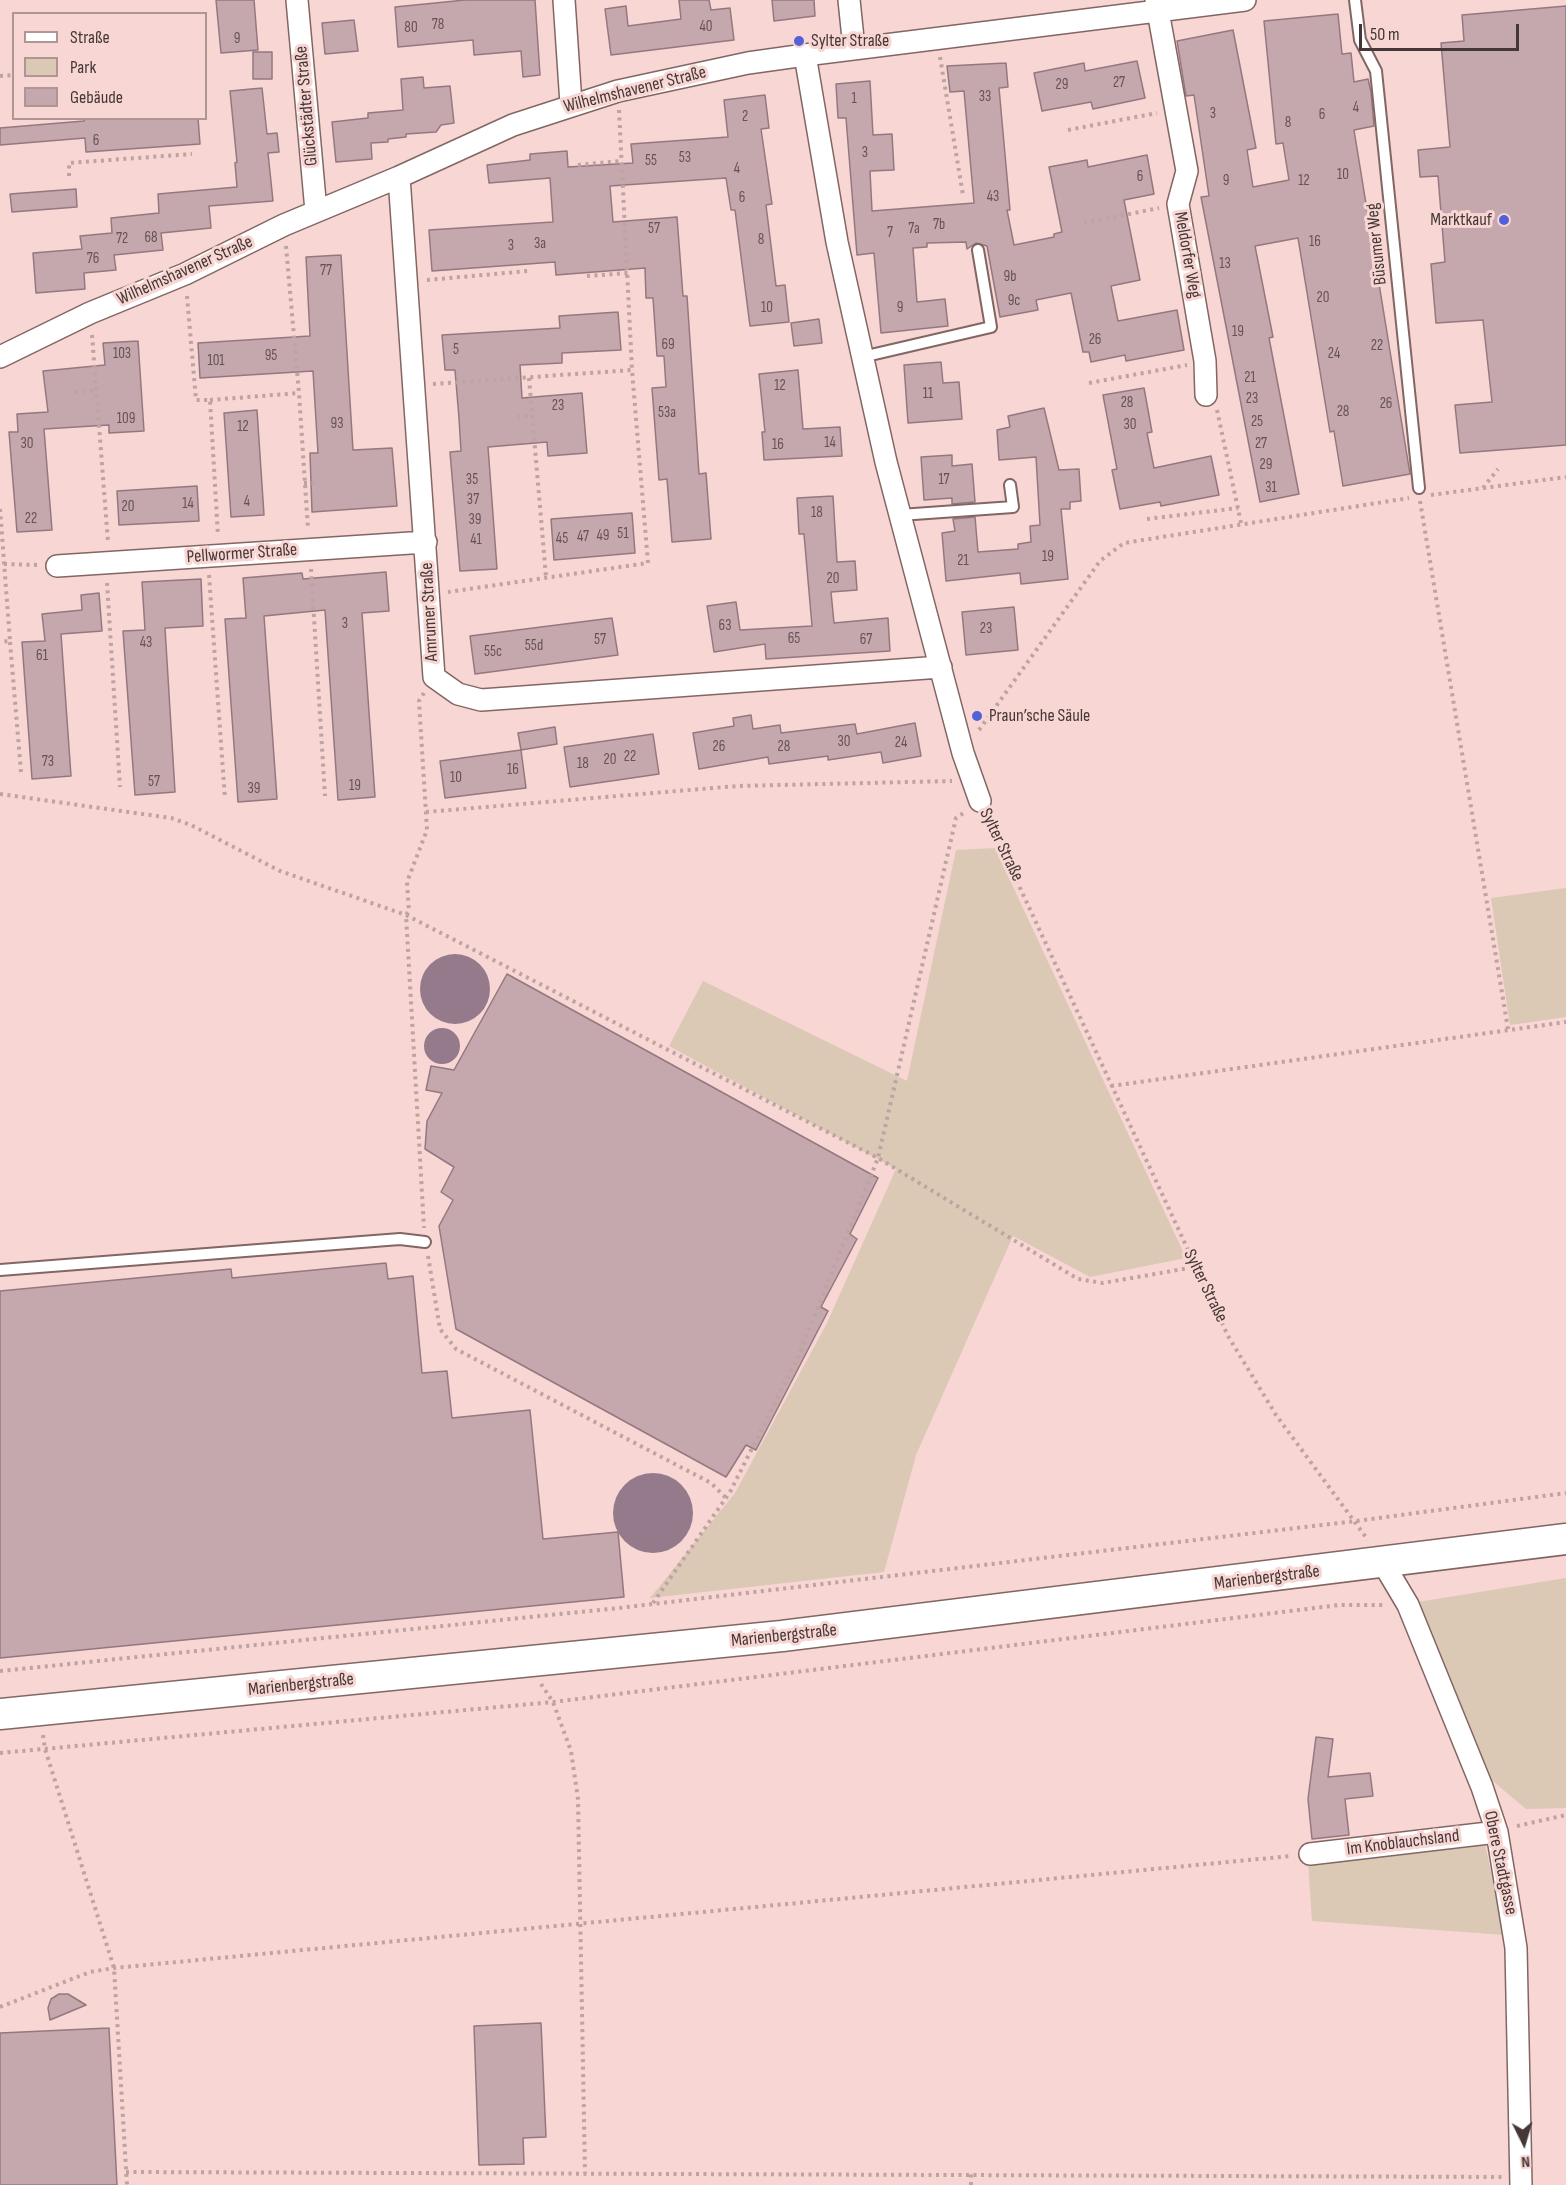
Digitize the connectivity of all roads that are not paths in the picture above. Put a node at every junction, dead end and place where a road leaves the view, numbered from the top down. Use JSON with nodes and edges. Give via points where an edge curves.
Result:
{"nodes":[{"id":1,"x":297,"y":0,"type":"edge"},
{"id":2,"x":564,"y":0,"type":"edge"},
{"id":3,"x":849,"y":0,"type":"edge"},
{"id":4,"x":1245,"y":0,"type":"edge"},
{"id":5,"x":1355,"y":0,"type":"edge"},
{"id":6,"x":1157,"y":5,"type":"edge"},
{"id":7,"x":854,"y":48,"type":"junction"},
{"id":8,"x":805,"y":55,"type":"junction"},
{"id":9,"x":571,"y":104,"type":"junction"},
{"id":10,"x":399,"y":177,"type":"junction"},
{"id":11,"x":316,"y":211,"type":"junction"},
{"id":12,"x":978,"y":250,"type":"dead end"},
{"id":13,"x":3,"y":348,"type":"edge"},
{"id":14,"x":862,"y":357,"type":"junction"},
{"id":15,"x":1206,"y":395,"type":"road end"},
{"id":16,"x":1011,"y":485,"type":"dead end"},
{"id":17,"x":1419,"y":493,"type":"road end"},
{"id":18,"x":900,"y":515,"type":"junction"},
{"id":19,"x":426,"y":542,"type":"junction"},
{"id":20,"x":57,"y":566,"type":"road end"},
{"id":21,"x":941,"y":668,"type":"junction"},
{"id":22,"x":980,"y":801,"type":"road end"},
{"id":23,"x":425,"y":1242,"type":"road end"},
{"id":24,"x":0,"y":1270,"type":"edge"},
{"id":25,"x":1566,"y":1539,"type":"edge"},
{"id":26,"x":1383,"y":1563,"type":"junction"},
{"id":27,"x":0,"y":1714,"type":"edge"},
{"id":28,"x":1497,"y":1832,"type":"junction"},
{"id":29,"x":1310,"y":1854,"type":"road end"},
{"id":30,"x":1521,"y":2181,"type":"edge"}],
"edges":[{"from":1,"to":11,"type":"street","name":"Glückstädter Straße"},
{"from":2,"to":9,"type":"street"},
{"from":3,"to":7,"type":"street"},
{"from":4,"to":6,"type":"street","name":"Wilhelmshavener Straße"},
{"from":5,"to":17,"type":"lane","name":"Büsumer Weg","via":[[1360,40],[1376,71]]},
{"from":6,"to":7,"type":"street","name":"Wilhelmshavener Straße"},
{"from":6,"to":15,"type":"street","name":"Meldorfer Weg","via":[[1187,171],[1178,204],[1205,361]]},
{"from":7,"to":8,"type":"street","name":"Wilhelmshavener Straße"},
{"from":8,"to":9,"type":"street","name":"Wilhelmshavener Straße","via":[[748,63]]},
{"from":8,"to":14,"type":"street","name":"Sylter Straße","via":[[823,169]]},
{"from":9,"to":10,"type":"street","name":"Wilhelmshavener Straße","via":[[513,125]]},
{"from":10,"to":11,"type":"street","name":"Wilhelmshavener Straße"},
{"from":10,"to":19,"type":"street","name":"Amrumer Straße"},
{"from":11,"to":13,"type":"street","name":"Wilhelmshavener Straße","via":[[185,274]]},
{"from":12,"to":14,"type":"lane","via":[[991,327]]},
{"from":14,"to":18,"type":"street","name":"Sylter Straße"},
{"from":16,"to":18,"type":"lane","via":[[1013,507]]},
{"from":18,"to":21,"type":"street","name":"Sylter Straße"},
{"from":19,"to":20,"type":"street","name":"Pellwormer Straße"},
{"from":19,"to":21,"type":"street","name":"Amrumer Straße","via":[[434,677],[458,694],[481,700]]},
{"from":21,"to":22,"type":"street","name":"Sylter Straße"},
{"from":23,"to":24,"type":"lane","via":[[400,1239]]},
{"from":25,"to":26,"type":"main road","name":"Marienbergstraße"},
{"from":26,"to":27,"type":"main road","name":"Marienbergstraße","via":[[782,1636]]},
{"from":26,"to":28,"type":"street","name":"Obere Stadtgasse","via":[[1408,1605]]},
{"from":28,"to":29,"type":"street","name":"Im Knoblauchsland"},
{"from":28,"to":30,"type":"street","name":"Obere Stadtgasse","via":[[1516,1948]]}]}
